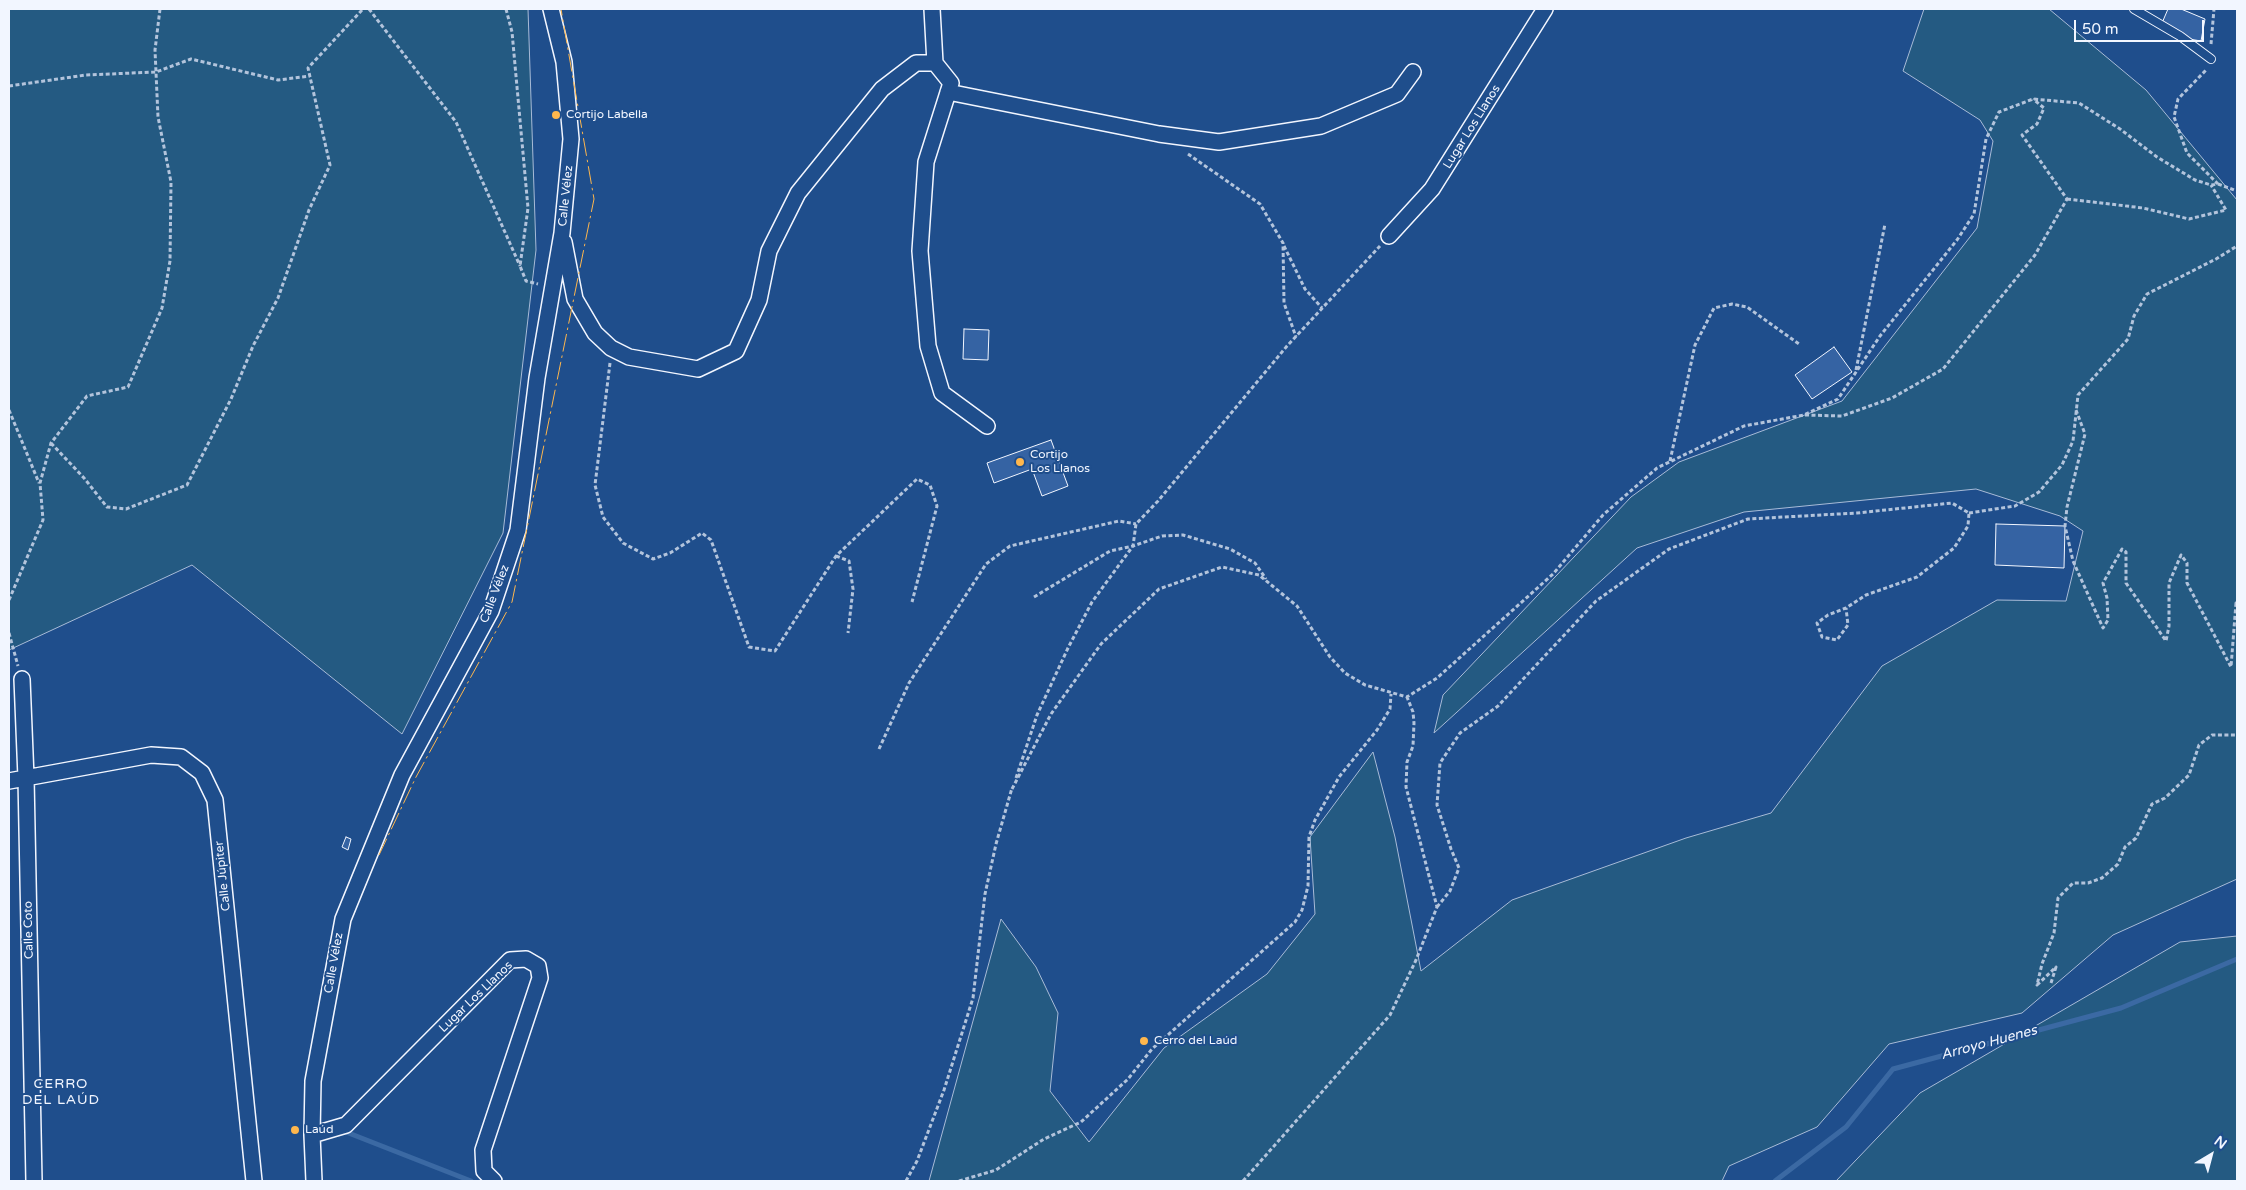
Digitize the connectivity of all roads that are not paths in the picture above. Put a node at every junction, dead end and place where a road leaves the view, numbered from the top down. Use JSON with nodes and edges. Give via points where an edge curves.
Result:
{"nodes":[{"id":1,"x":551,"y":9,"type":"edge"},
{"id":2,"x":932,"y":9,"type":"edge"},
{"id":3,"x":1545,"y":9,"type":"edge"},
{"id":4,"x":2134,"y":9,"type":"edge"},
{"id":5,"x":2211,"y":59,"type":"road end"},
{"id":6,"x":935,"y":63,"type":"junction"},
{"id":7,"x":1413,"y":72,"type":"dead end"},
{"id":8,"x":948,"y":92,"type":"junction"},
{"id":9,"x":562,"y":233,"type":"junction"},
{"id":10,"x":1389,"y":236,"type":"road end"},
{"id":11,"x":986,"y":426,"type":"dead end"},
{"id":12,"x":22,"y":679,"type":"road end"},
{"id":13,"x":26,"y":778,"type":"junction"},
{"id":14,"x":9,"y":781,"type":"edge"},
{"id":15,"x":312,"y":1135,"type":"junction"},
{"id":16,"x":34,"y":1181,"type":"edge"},
{"id":17,"x":254,"y":1181,"type":"edge"},
{"id":18,"x":314,"y":1181,"type":"edge"},
{"id":19,"x":494,"y":1181,"type":"edge"}],
"edges":[{"from":1,"to":9,"type":"street","name":"Calle Vélez","via":[[564,62],[572,139]]},
{"from":2,"to":6,"type":"street"},
{"from":3,"to":10,"type":"street","name":"Lugar Los Llanos","via":[[1432,190]]},
{"from":4,"to":5,"type":"lane"},
{"from":6,"to":8,"type":"street","via":[[950,83]]},
{"from":6,"to":9,"type":"street","via":[[916,63],[882,89],[798,193],[769,251],[759,300],[736,351],[698,369],[629,357],[612,348],[595,332],[574,299]]},
{"from":7,"to":8,"type":"street","via":[[1397,94],[1321,126],[1219,142],[1159,134]]},
{"from":8,"to":11,"type":"street","via":[[926,162],[920,252],[928,346],[942,393]]},
{"from":9,"to":15,"type":"street","name":"Calle Vélez","via":[[537,378],[518,530],[491,611],[402,775],[343,919],[313,1082]]},
{"from":12,"to":13,"type":"street","name":"Calle Coto"},
{"from":13,"to":14,"type":"street","name":"Calle Júpiter"},
{"from":13,"to":16,"type":"street","name":"Calle Coto"},
{"from":13,"to":17,"type":"street","name":"Calle Júpiter","via":[[151,755],[181,757],[202,773],[215,800]]},
{"from":15,"to":18,"type":"street","name":"Calle Vélez"},
{"from":15,"to":19,"type":"street","name":"Lugar Los Llanos","via":[[346,1125],[510,960],[526,959],[538,966],[540,978],[483,1150],[484,1170]]}]}
